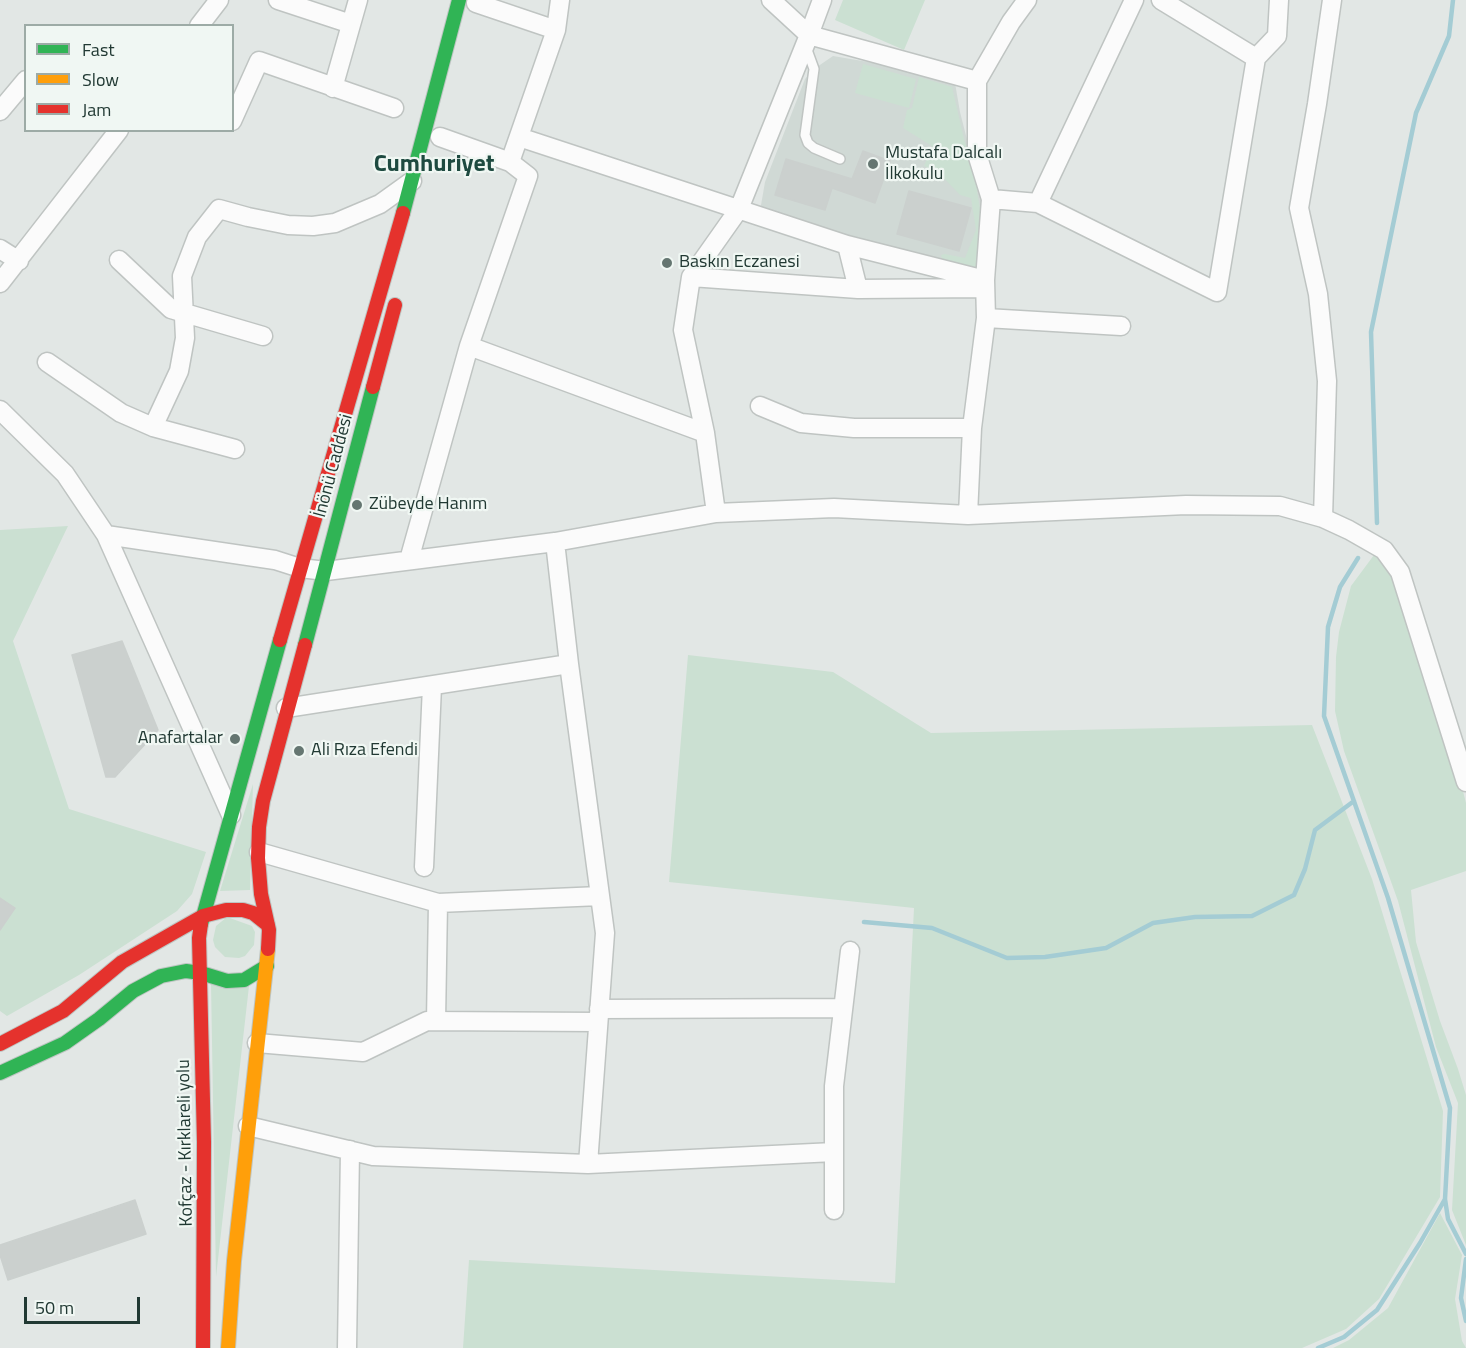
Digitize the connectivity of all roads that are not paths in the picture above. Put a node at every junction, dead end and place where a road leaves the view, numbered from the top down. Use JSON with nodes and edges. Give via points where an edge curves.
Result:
{"nodes":[{"id":1,"x":219,"y":0,"type":"edge"},
{"id":2,"x":278,"y":0,"type":"edge"},
{"id":3,"x":358,"y":0,"type":"edge"},
{"id":4,"x":560,"y":0,"type":"edge"},
{"id":5,"x":771,"y":0,"type":"edge"},
{"id":6,"x":822,"y":0,"type":"edge"},
{"id":7,"x":1027,"y":0,"type":"edge"},
{"id":8,"x":1134,"y":0,"type":"edge"},
{"id":9,"x":1161,"y":0,"type":"edge"},
{"id":10,"x":1279,"y":0,"type":"edge"},
{"id":11,"x":1332,"y":0,"type":"edge"},
{"id":12,"x":471,"y":4,"type":"edge"},
{"id":13,"x":201,"y":24,"type":"edge"},
{"id":14,"x":351,"y":24,"type":"junction"},
{"id":15,"x":556,"y":30,"type":"junction"},
{"id":16,"x":807,"y":40,"type":"junction"},
{"id":17,"x":1256,"y":58,"type":"junction"},
{"id":18,"x":977,"y":81,"type":"junction"},
{"id":19,"x":24,"y":82,"type":"edge"},
{"id":20,"x":333,"y":88,"type":"junction"},
{"id":21,"x":394,"y":108,"type":"dead end"},
{"id":22,"x":0,"y":111,"type":"edge"},
{"id":23,"x":234,"y":117,"type":"edge"},
{"id":24,"x":117,"y":132,"type":"edge"},
{"id":25,"x":440,"y":137,"type":"dead end"},
{"id":26,"x":519,"y":137,"type":"junction"},
{"id":27,"x":840,"y":159,"type":"dead end"},
{"id":28,"x":510,"y":162,"type":"junction"},
{"id":29,"x":412,"y":181,"type":"junction"},
{"id":30,"x":991,"y":199,"type":"junction"},
{"id":31,"x":1038,"y":203,"type":"junction"},
{"id":32,"x":739,"y":209,"type":"junction"},
{"id":33,"x":848,"y":245,"type":"junction"},
{"id":34,"x":0,"y":249,"type":"edge"},
{"id":35,"x":119,"y":260,"type":"dead end"},
{"id":36,"x":19,"y":261,"type":"junction"},
{"id":37,"x":691,"y":277,"type":"junction"},
{"id":38,"x":0,"y":283,"type":"edge"},
{"id":39,"x":985,"y":284,"type":"junction"},
{"id":40,"x":858,"y":289,"type":"junction"},
{"id":41,"x":398,"y":293,"type":"dead end"},
{"id":42,"x":184,"y":313,"type":"junction"},
{"id":43,"x":986,"y":318,"type":"junction"},
{"id":44,"x":1121,"y":326,"type":"dead end"},
{"id":45,"x":263,"y":336,"type":"dead end"},
{"id":46,"x":469,"y":346,"type":"junction"},
{"id":47,"x":46,"y":362,"type":"dead end"},
{"id":48,"x":760,"y":406,"type":"dead end"},
{"id":49,"x":0,"y":410,"type":"edge"},
{"id":50,"x":153,"y":427,"type":"junction"},
{"id":51,"x":972,"y":428,"type":"junction"},
{"id":52,"x":705,"y":434,"type":"junction"},
{"id":53,"x":235,"y":449,"type":"dead end"},
{"id":54,"x":716,"y":513,"type":"junction"},
{"id":55,"x":968,"y":515,"type":"junction"},
{"id":56,"x":1323,"y":518,"type":"junction"},
{"id":57,"x":106,"y":535,"type":"junction"},
{"id":58,"x":555,"y":542,"type":"junction"},
{"id":59,"x":409,"y":560,"type":"junction"},
{"id":60,"x":300,"y":568,"type":"junction"},
{"id":61,"x":326,"y":571,"type":"junction"},
{"id":62,"x":569,"y":664,"type":"junction"},
{"id":63,"x":432,"y":686,"type":"junction"},
{"id":64,"x":286,"y":708,"type":"junction"},
{"id":65,"x":1466,"y":782,"type":"edge"},
{"id":66,"x":231,"y":815,"type":"junction"},
{"id":67,"x":258,"y":852,"type":"junction"},
{"id":68,"x":424,"y":867,"type":"dead end"},
{"id":69,"x":600,"y":896,"type":"junction"},
{"id":70,"x":438,"y":903,"type":"junction"},
{"id":71,"x":203,"y":916,"type":"junction"},
{"id":72,"x":268,"y":925,"type":"junction"},
{"id":73,"x":199,"y":938,"type":"joint"},
{"id":74,"x":850,"y":951,"type":"dead end"},
{"id":75,"x":267,"y":966,"type":"junction"},
{"id":76,"x":201,"y":973,"type":"junction"},
{"id":77,"x":843,"y":1008,"type":"junction"},
{"id":78,"x":598,"y":1015,"type":"junction"},
{"id":79,"x":436,"y":1021,"type":"junction"},
{"id":80,"x":257,"y":1043,"type":"junction"},
{"id":81,"x":0,"y":1044,"type":"edge"},
{"id":82,"x":0,"y":1073,"type":"edge"},
{"id":83,"x":248,"y":1126,"type":"junction"},
{"id":84,"x":350,"y":1150,"type":"junction"},
{"id":85,"x":834,"y":1152,"type":"junction"},
{"id":86,"x":588,"y":1164,"type":"junction"},
{"id":87,"x":834,"y":1210,"type":"dead end"},
{"id":88,"x":203,"y":1348,"type":"edge"},
{"id":89,"x":228,"y":1348,"type":"edge"},
{"id":90,"x":347,"y":1348,"type":"edge"}],
"edges":[{"from":1,"to":13,"type":"street"},
{"from":2,"to":14,"type":"street"},
{"from":3,"to":14,"type":"street"},
{"from":4,"to":15,"type":"street"},
{"from":5,"to":16,"type":"street"},
{"from":6,"to":16,"type":"street"},
{"from":7,"to":18,"type":"street"},
{"from":8,"to":31,"type":"street"},
{"from":9,"to":17,"type":"street"},
{"from":10,"to":17,"type":"street","via":[[1277,36]]},
{"from":11,"to":56,"type":"street","via":[[1299,208],[1318,294],[1327,381]]},
{"from":12,"to":15,"type":"street"},
{"from":12,"to":29,"type":"main road","name":"İnönü Caddesi"},
{"from":14,"to":20,"type":"street"},
{"from":15,"to":26,"type":"street"},
{"from":16,"to":18,"type":"street"},
{"from":16,"to":27,"type":"lane","via":[[814,69],[805,135],[814,148]]},
{"from":16,"to":32,"type":"street"},
{"from":17,"to":31,"type":"street","via":[[1217,292]]},
{"from":18,"to":30,"type":"street","via":[[977,154]]},
{"from":19,"to":22,"type":"street"},
{"from":20,"to":21,"type":"street"},
{"from":20,"to":23,"type":"street","via":[[259,61]]},
{"from":24,"to":36,"type":"street"},
{"from":25,"to":28,"type":"street"},
{"from":26,"to":28,"type":"street"},
{"from":26,"to":32,"type":"street"},
{"from":28,"to":46,"type":"street","via":[[528,176]]},
{"from":29,"to":42,"type":"street","via":[[370,209],[324,225],[288,225],[219,209],[197,237],[182,276]]},
{"from":29,"to":60,"type":"main road","name":"İnönü Caddesi"},
{"from":30,"to":31,"type":"street"},
{"from":30,"to":39,"type":"street"},
{"from":32,"to":33,"type":"street"},
{"from":32,"to":37,"type":"street"},
{"from":33,"to":39,"type":"street"},
{"from":33,"to":40,"type":"street"},
{"from":34,"to":36,"type":"street"},
{"from":35,"to":42,"type":"street","via":[[171,309]]},
{"from":36,"to":38,"type":"street"},
{"from":37,"to":40,"type":"street"},
{"from":37,"to":52,"type":"street","via":[[683,330]]},
{"from":39,"to":40,"type":"street"},
{"from":39,"to":43,"type":"street"},
{"from":41,"to":61,"type":"main road","name":"İnönü Caddesi"},
{"from":42,"to":45,"type":"street"},
{"from":42,"to":50,"type":"street","via":[[185,338],[179,371]]},
{"from":43,"to":44,"type":"street"},
{"from":43,"to":51,"type":"street"},
{"from":46,"to":52,"type":"street"},
{"from":46,"to":59,"type":"street"},
{"from":47,"to":50,"type":"street","via":[[121,413]]},
{"from":48,"to":51,"type":"street","via":[[801,423],[854,428]]},
{"from":49,"to":57,"type":"street","via":[[65,474]]},
{"from":50,"to":53,"type":"street"},
{"from":51,"to":55,"type":"street"},
{"from":52,"to":54,"type":"street"},
{"from":54,"to":55,"type":"street","via":[[834,508]]},
{"from":54,"to":58,"type":"street"},
{"from":55,"to":56,"type":"street","via":[[1227,505],[1280,506]]},
{"from":56,"to":65,"type":"street","via":[[1384,550],[1400,572]]},
{"from":57,"to":60,"type":"street","via":[[275,560]]},
{"from":57,"to":66,"type":"street"},
{"from":58,"to":59,"type":"street"},
{"from":58,"to":62,"type":"street"},
{"from":59,"to":61,"type":"street"},
{"from":60,"to":61,"type":"street"},
{"from":60,"to":66,"type":"main road","name":"İnönü Caddesi"},
{"from":61,"to":64,"type":"main road","name":"İnönü Caddesi"},
{"from":62,"to":63,"type":"street"},
{"from":62,"to":69,"type":"street"},
{"from":63,"to":64,"type":"street"},
{"from":63,"to":68,"type":"street"},
{"from":64,"to":67,"type":"main road","name":"İnönü Caddesi","via":[[263,801]]},
{"from":66,"to":71,"type":"main road","name":"İnönü Caddesi"},
{"from":67,"to":70,"type":"street"},
{"from":67,"to":72,"type":"main road","name":"İnönü Caddesi"},
{"from":69,"to":70,"type":"street"},
{"from":69,"to":78,"type":"street","via":[[605,933]]},
{"from":70,"to":79,"type":"street"},
{"from":71,"to":72,"type":"main road","via":[[243,910],[254,913]]},
{"from":71,"to":73,"type":"main road","name":"İnönü Caddesi"},
{"from":71,"to":81,"type":"main road","via":[[122,962],[63,1011]]},
{"from":72,"to":75,"type":"main road","name":"İnönü Caddesi"},
{"from":73,"to":76,"type":"main road","name":"Kofçaz - Kırklareli yolu"},
{"from":74,"to":77,"type":"street"},
{"from":75,"to":76,"type":"main road","via":[[244,980],[227,981]]},
{"from":75,"to":80,"type":"main road"},
{"from":76,"to":82,"type":"main road","via":[[186,971],[148,981],[65,1043]]},
{"from":76,"to":88,"type":"main road","name":"Kofçaz - Kırklareli yolu"},
{"from":77,"to":78,"type":"street"},
{"from":77,"to":85,"type":"street","via":[[834,1086]]},
{"from":78,"to":79,"type":"street"},
{"from":78,"to":86,"type":"street"},
{"from":79,"to":80,"type":"street","via":[[427,1021],[363,1052]]},
{"from":80,"to":83,"type":"main road"},
{"from":83,"to":84,"type":"street"},
{"from":83,"to":89,"type":"main road"},
{"from":84,"to":86,"type":"street","via":[[373,1156]]},
{"from":84,"to":90,"type":"street"},
{"from":85,"to":86,"type":"street"},
{"from":85,"to":87,"type":"street"}]}
